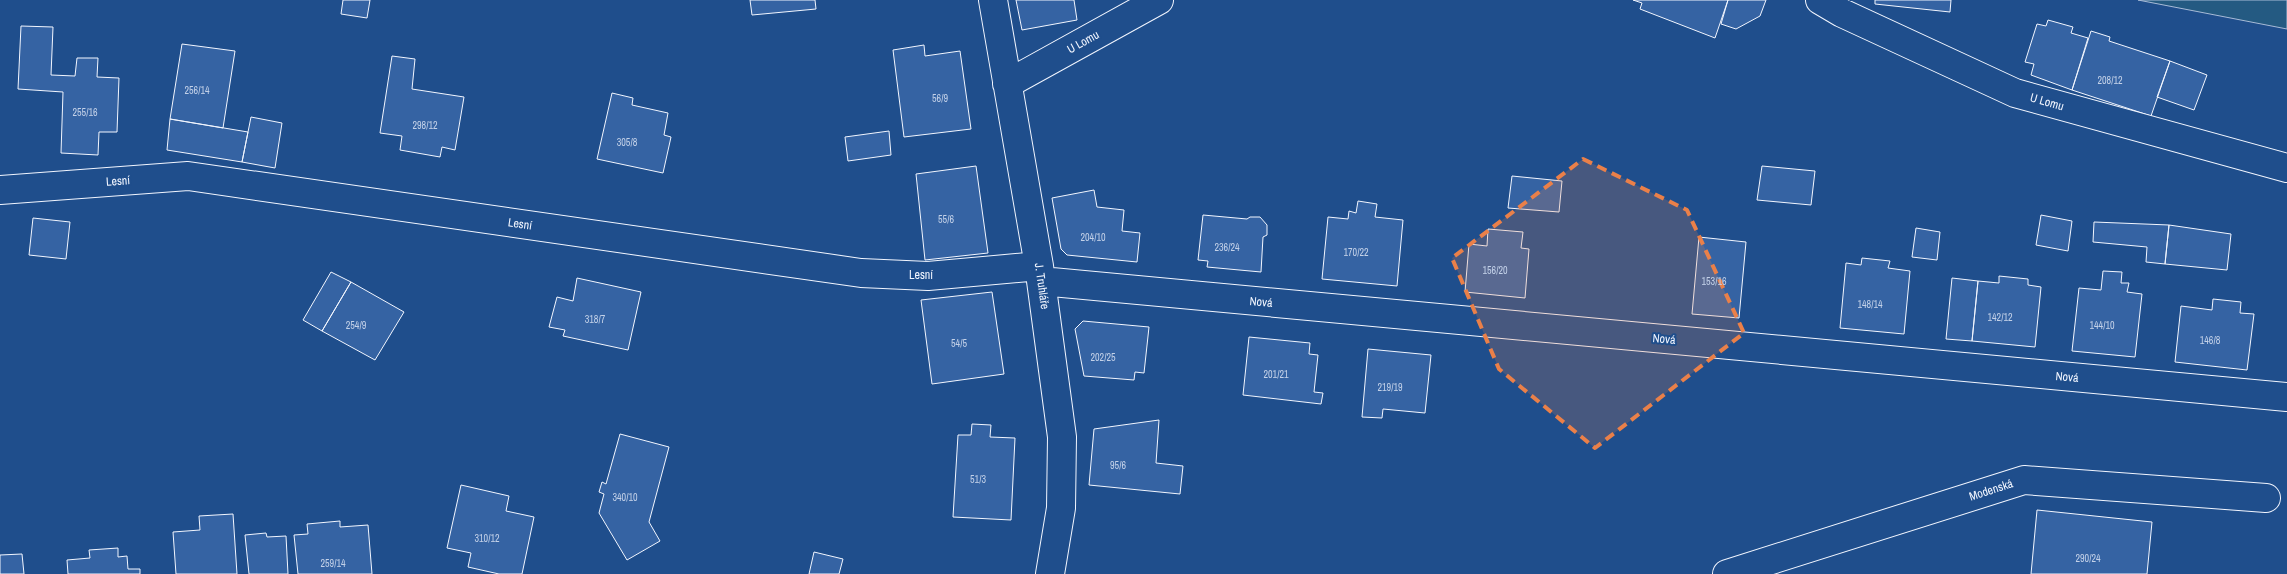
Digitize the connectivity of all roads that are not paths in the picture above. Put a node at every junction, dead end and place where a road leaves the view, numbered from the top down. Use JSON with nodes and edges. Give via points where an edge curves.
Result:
{"nodes":[{"id":1,"x":994,"y":0,"type":"edge"},
{"id":2,"x":1159,"y":0,"type":"edge"},
{"id":3,"x":1820,"y":0,"type":"edge"},
{"id":4,"x":1007,"y":84,"type":"junction"},
{"id":5,"x":2287,"y":168,"type":"edge"},
{"id":6,"x":0,"y":190,"type":"edge"},
{"id":7,"x":1040,"y":274,"type":"junction"},
{"id":8,"x":2287,"y":397,"type":"edge"},
{"id":9,"x":2266,"y":498,"type":"dead end"},
{"id":10,"x":1050,"y":574,"type":"edge"},
{"id":11,"x":1727,"y":574,"type":"edge"}],
"edges":[{"from":1,"to":4,"type":"street","name":"J. Truhláře"},
{"from":2,"to":4,"type":"street","name":"U Lomu"},
{"from":3,"to":5,"type":"street","name":"U Lomu","via":[[2015,93]]},
{"from":4,"to":7,"type":"street","name":"J. Truhláře"},
{"from":6,"to":7,"type":"street","name":"Lesní","via":[[188,176],[861,273],[928,276]]},
{"from":7,"to":8,"type":"street","name":"Nová"},
{"from":7,"to":10,"type":"street","name":"J. Truhláře","via":[[1062,437],[1061,508]]},
{"from":9,"to":11,"type":"street","name":"Modenská","via":[[2024,480]]}]}
